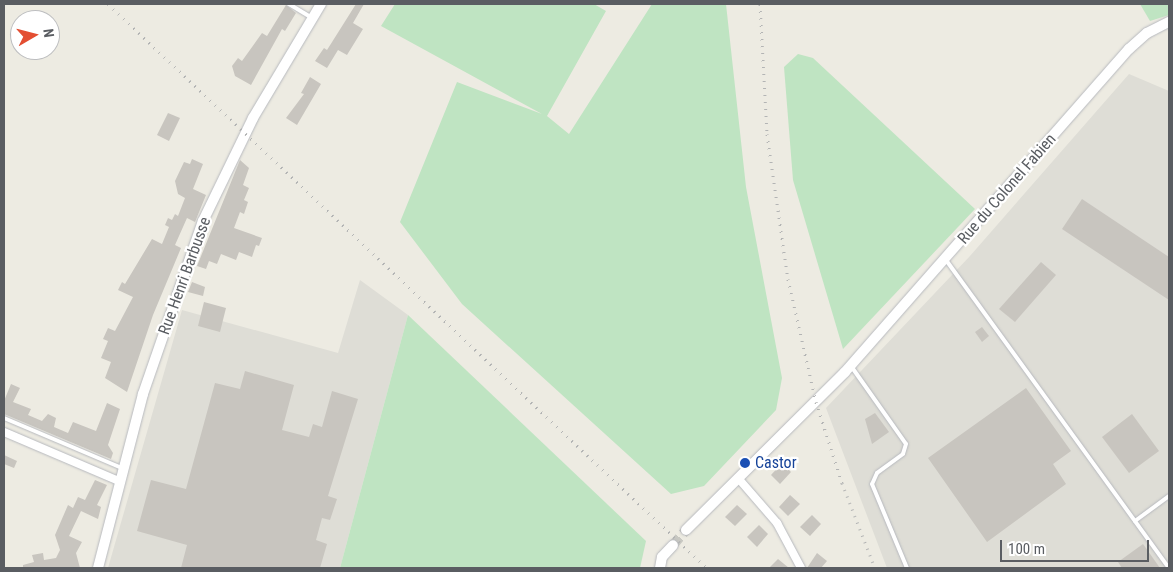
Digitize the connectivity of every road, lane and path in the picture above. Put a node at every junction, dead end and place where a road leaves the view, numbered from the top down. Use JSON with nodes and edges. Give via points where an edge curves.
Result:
{"nodes":[{"id":1,"x":289,"y":4,"type":"edge"},
{"id":2,"x":321,"y":4,"type":"edge"},
{"id":3,"x":312,"y":18,"type":"junction"},
{"id":4,"x":1169,"y":22,"type":"edge"},
{"id":5,"x":946,"y":260,"type":"junction"},
{"id":6,"x":851,"y":366,"type":"junction"},
{"id":7,"x":4,"y":418,"type":"edge"},
{"id":8,"x":4,"y":432,"type":"edge"},
{"id":9,"x":124,"y":469,"type":"junction"},
{"id":10,"x":738,"y":478,"type":"junction"},
{"id":11,"x":120,"y":482,"type":"junction"},
{"id":12,"x":1169,"y":496,"type":"edge"},
{"id":13,"x":1135,"y":521,"type":"junction"},
{"id":14,"x":686,"y":530,"type":"tunnel mouth"},
{"id":15,"x":673,"y":544,"type":"tunnel mouth"},
{"id":16,"x":98,"y":568,"type":"edge"},
{"id":17,"x":660,"y":568,"type":"edge"},
{"id":18,"x":802,"y":568,"type":"edge"},
{"id":19,"x":907,"y":568,"type":"edge"},
{"id":20,"x":1169,"y":568,"type":"edge"}],
"edges":[{"from":1,"to":3,"type":"lane"},
{"from":2,"to":3,"type":"street","name":"Rue Henri Barbusse"},
{"from":3,"to":9,"type":"street","name":"Rue Henri Barbusse","via":[[253,118],[209,206],[143,394]]},
{"from":4,"to":5,"type":"street","name":"Rue du Colonel Fabien","via":[[1147,33],[1129,48]]},
{"from":5,"to":6,"type":"street","name":"Rue du Colonel Fabien"},
{"from":5,"to":13,"type":"lane"},
{"from":6,"to":10,"type":"street","name":"Rue du Colonel Fabien"},
{"from":6,"to":19,"type":"lane","via":[[906,444],[903,454],[877,473],[872,484]]},
{"from":7,"to":9,"type":"lane"},
{"from":8,"to":11,"type":"street"},
{"from":9,"to":11,"type":"street","name":"Rue Henri Barbusse"},
{"from":10,"to":14,"type":"street","name":"Rue du Colonel Fabien"},
{"from":10,"to":18,"type":"street","via":[[777,523]]},
{"from":11,"to":16,"type":"street","name":"Rue Henri Barbusse"},
{"from":12,"to":13,"type":"lane"},
{"from":13,"to":20,"type":"lane"},
{"from":15,"to":17,"type":"street","via":[[662,557]]}]}
